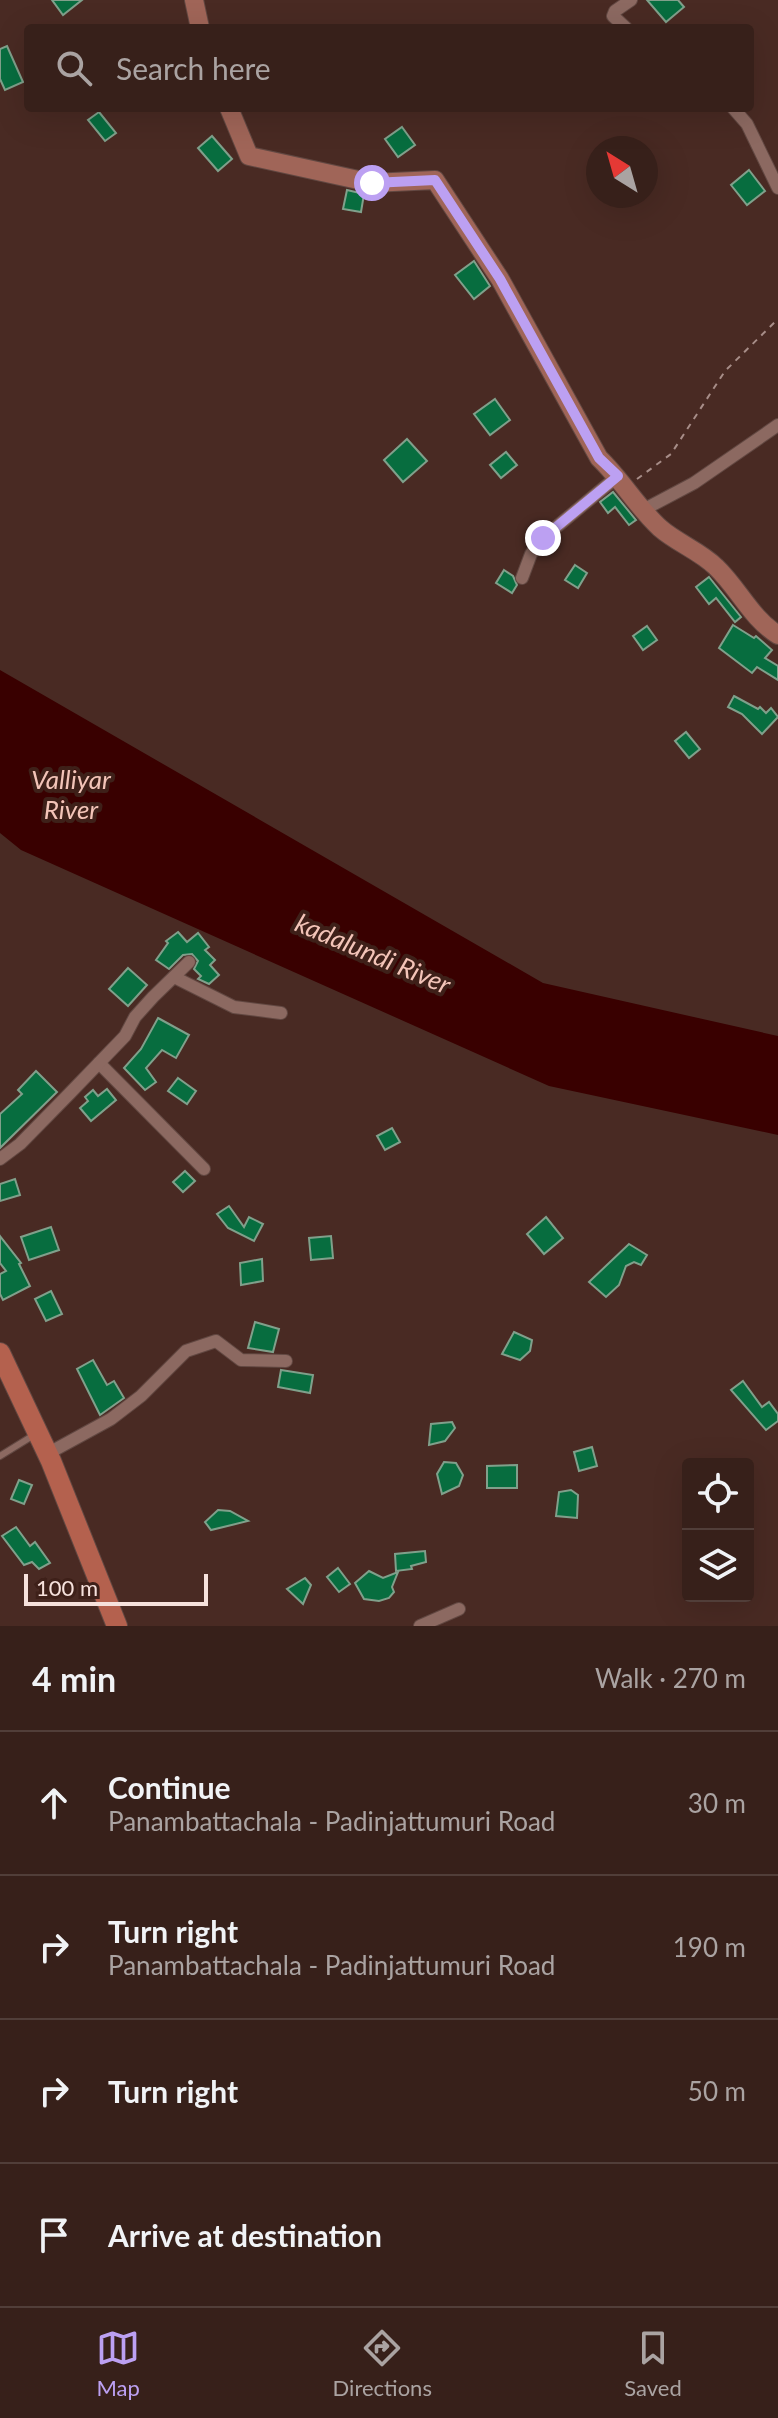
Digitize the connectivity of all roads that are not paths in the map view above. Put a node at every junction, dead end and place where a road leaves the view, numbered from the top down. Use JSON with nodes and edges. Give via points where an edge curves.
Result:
{"nodes":[{"id":1,"x":194,"y":0,"type":"edge"},
{"id":2,"x":631,"y":0,"type":"edge"},
{"id":3,"x":199,"y":24,"type":"edge"},
{"id":4,"x":622,"y":24,"type":"edge"},
{"id":5,"x":231,"y":112,"type":"edge"},
{"id":6,"x":736,"y":112,"type":"edge"},
{"id":7,"x":778,"y":188,"type":"edge"},
{"id":8,"x":778,"y":425,"type":"edge"},
{"id":9,"x":622,"y":481,"type":"junction"},
{"id":10,"x":643,"y":510,"type":"junction"},
{"id":11,"x":522,"y":578,"type":"dead end"},
{"id":12,"x":778,"y":635,"type":"edge"},
{"id":13,"x":189,"y":962,"type":"dead end"},
{"id":14,"x":174,"y":977,"type":"junction"},
{"id":15,"x":281,"y":1013,"type":"dead end"},
{"id":16,"x":99,"y":1063,"type":"junction"},
{"id":17,"x":0,"y":1159,"type":"edge"},
{"id":18,"x":204,"y":1169,"type":"dead end"},
{"id":19,"x":0,"y":1353,"type":"edge"},
{"id":20,"x":286,"y":1361,"type":"dead end"},
{"id":21,"x":38,"y":1433,"type":"junction"},
{"id":22,"x":47,"y":1454,"type":"junction"},
{"id":23,"x":0,"y":1456,"type":"edge"},
{"id":24,"x":459,"y":1609,"type":"dead end"},
{"id":25,"x":117,"y":1626,"type":"edge"},
{"id":26,"x":420,"y":1626,"type":"edge"}],
"edges":[{"from":1,"to":3,"type":"main road"},
{"from":2,"to":4,"type":"street","via":[[613,16]]},
{"from":5,"to":9,"type":"main road","via":[[249,156],[372,183],[435,180],[500,279],[599,458]]},
{"from":6,"to":7,"type":"street"},
{"from":8,"to":10,"type":"street","via":[[694,483]]},
{"from":9,"to":10,"type":"main road"},
{"from":9,"to":11,"type":"street","via":[[543,538]]},
{"from":10,"to":12,"type":"main road","via":[[715,565],[759,621]]},
{"from":13,"to":14,"type":"street"},
{"from":14,"to":15,"type":"street","via":[[234,1007]]},
{"from":14,"to":16,"type":"street"},
{"from":16,"to":17,"type":"street"},
{"from":16,"to":18,"type":"street"},
{"from":19,"to":21,"type":"main road"},
{"from":20,"to":22,"type":"street","via":[[241,1360],[216,1341],[186,1351],[111,1419]]},
{"from":21,"to":22,"type":"main road"},
{"from":21,"to":23,"type":"lane"},
{"from":22,"to":25,"type":"main road"},
{"from":24,"to":26,"type":"street"}]}
